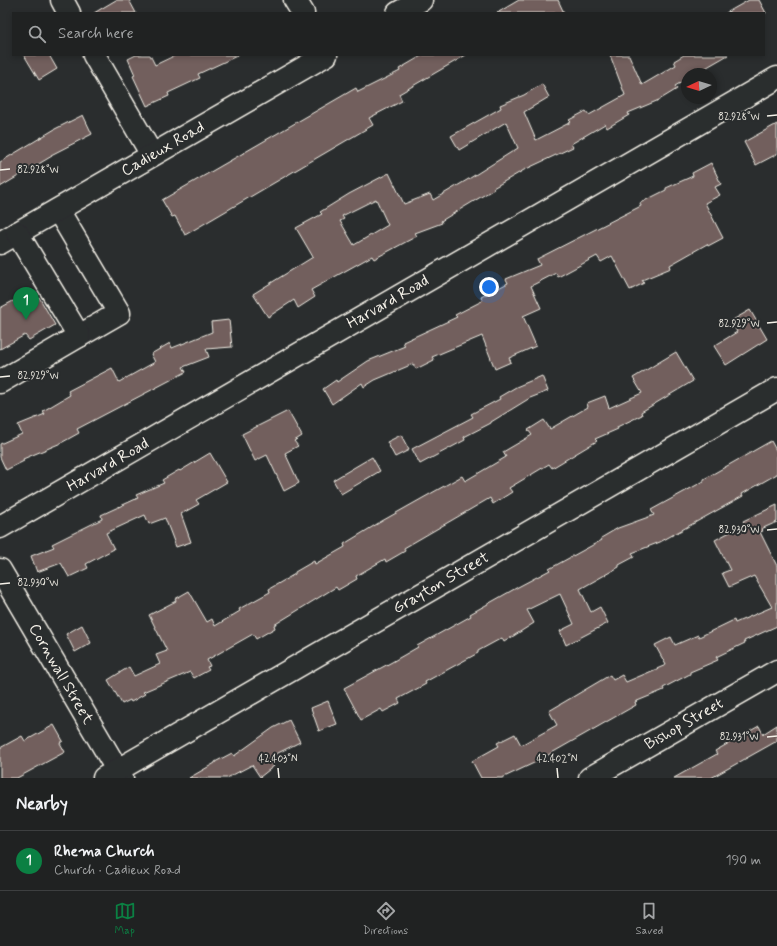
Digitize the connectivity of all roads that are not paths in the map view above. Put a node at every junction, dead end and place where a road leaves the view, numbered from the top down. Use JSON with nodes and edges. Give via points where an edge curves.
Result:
{"nodes":[{"id":1,"x":62,"y":0,"type":"edge"},
{"id":2,"x":295,"y":0,"type":"edge"},
{"id":3,"x":421,"y":0,"type":"edge"},
{"id":4,"x":69,"y":12,"type":"edge"},
{"id":5,"x":302,"y":12,"type":"edge"},
{"id":6,"x":400,"y":12,"type":"edge"},
{"id":7,"x":95,"y":56,"type":"edge"},
{"id":8,"x":324,"y":56,"type":"edge"},
{"id":9,"x":777,"y":78,"type":"edge"},
{"id":10,"x":152,"y":155,"type":"junction"},
{"id":11,"x":58,"y":210,"type":"junction"},
{"id":12,"x":8,"y":238,"type":"edge"},
{"id":13,"x":79,"y":336,"type":"junction"},
{"id":14,"x":0,"y":382,"type":"edge"},
{"id":15,"x":777,"y":389,"type":"edge"},
{"id":16,"x":0,"y":527,"type":"edge"},
{"id":17,"x":0,"y":570,"type":"edge"},
{"id":18,"x":777,"y":671,"type":"edge"},
{"id":19,"x":114,"y":776,"type":"edge"},
{"id":20,"x":590,"y":778,"type":"edge"}],
"edges":[{"from":1,"to":4,"type":"street"},
{"from":2,"to":5,"type":"street"},
{"from":3,"to":6,"type":"street"},
{"from":7,"to":10,"type":"street"},
{"from":8,"to":10,"type":"street","name":"Cadieux Road"},
{"from":9,"to":16,"type":"street","name":"Harvard Road"},
{"from":10,"to":11,"type":"street","name":"Cadieux Road"},
{"from":11,"to":12,"type":"street","name":"Cadieux Road"},
{"from":11,"to":13,"type":"street","via":[[118,313]]},
{"from":12,"to":13,"type":"street"},
{"from":13,"to":14,"type":"street"},
{"from":15,"to":19,"type":"street","name":"Grayton Street"},
{"from":17,"to":19,"type":"street","name":"Cornwall Street"},
{"from":18,"to":20,"type":"street","name":"Bishop Street"}]}
